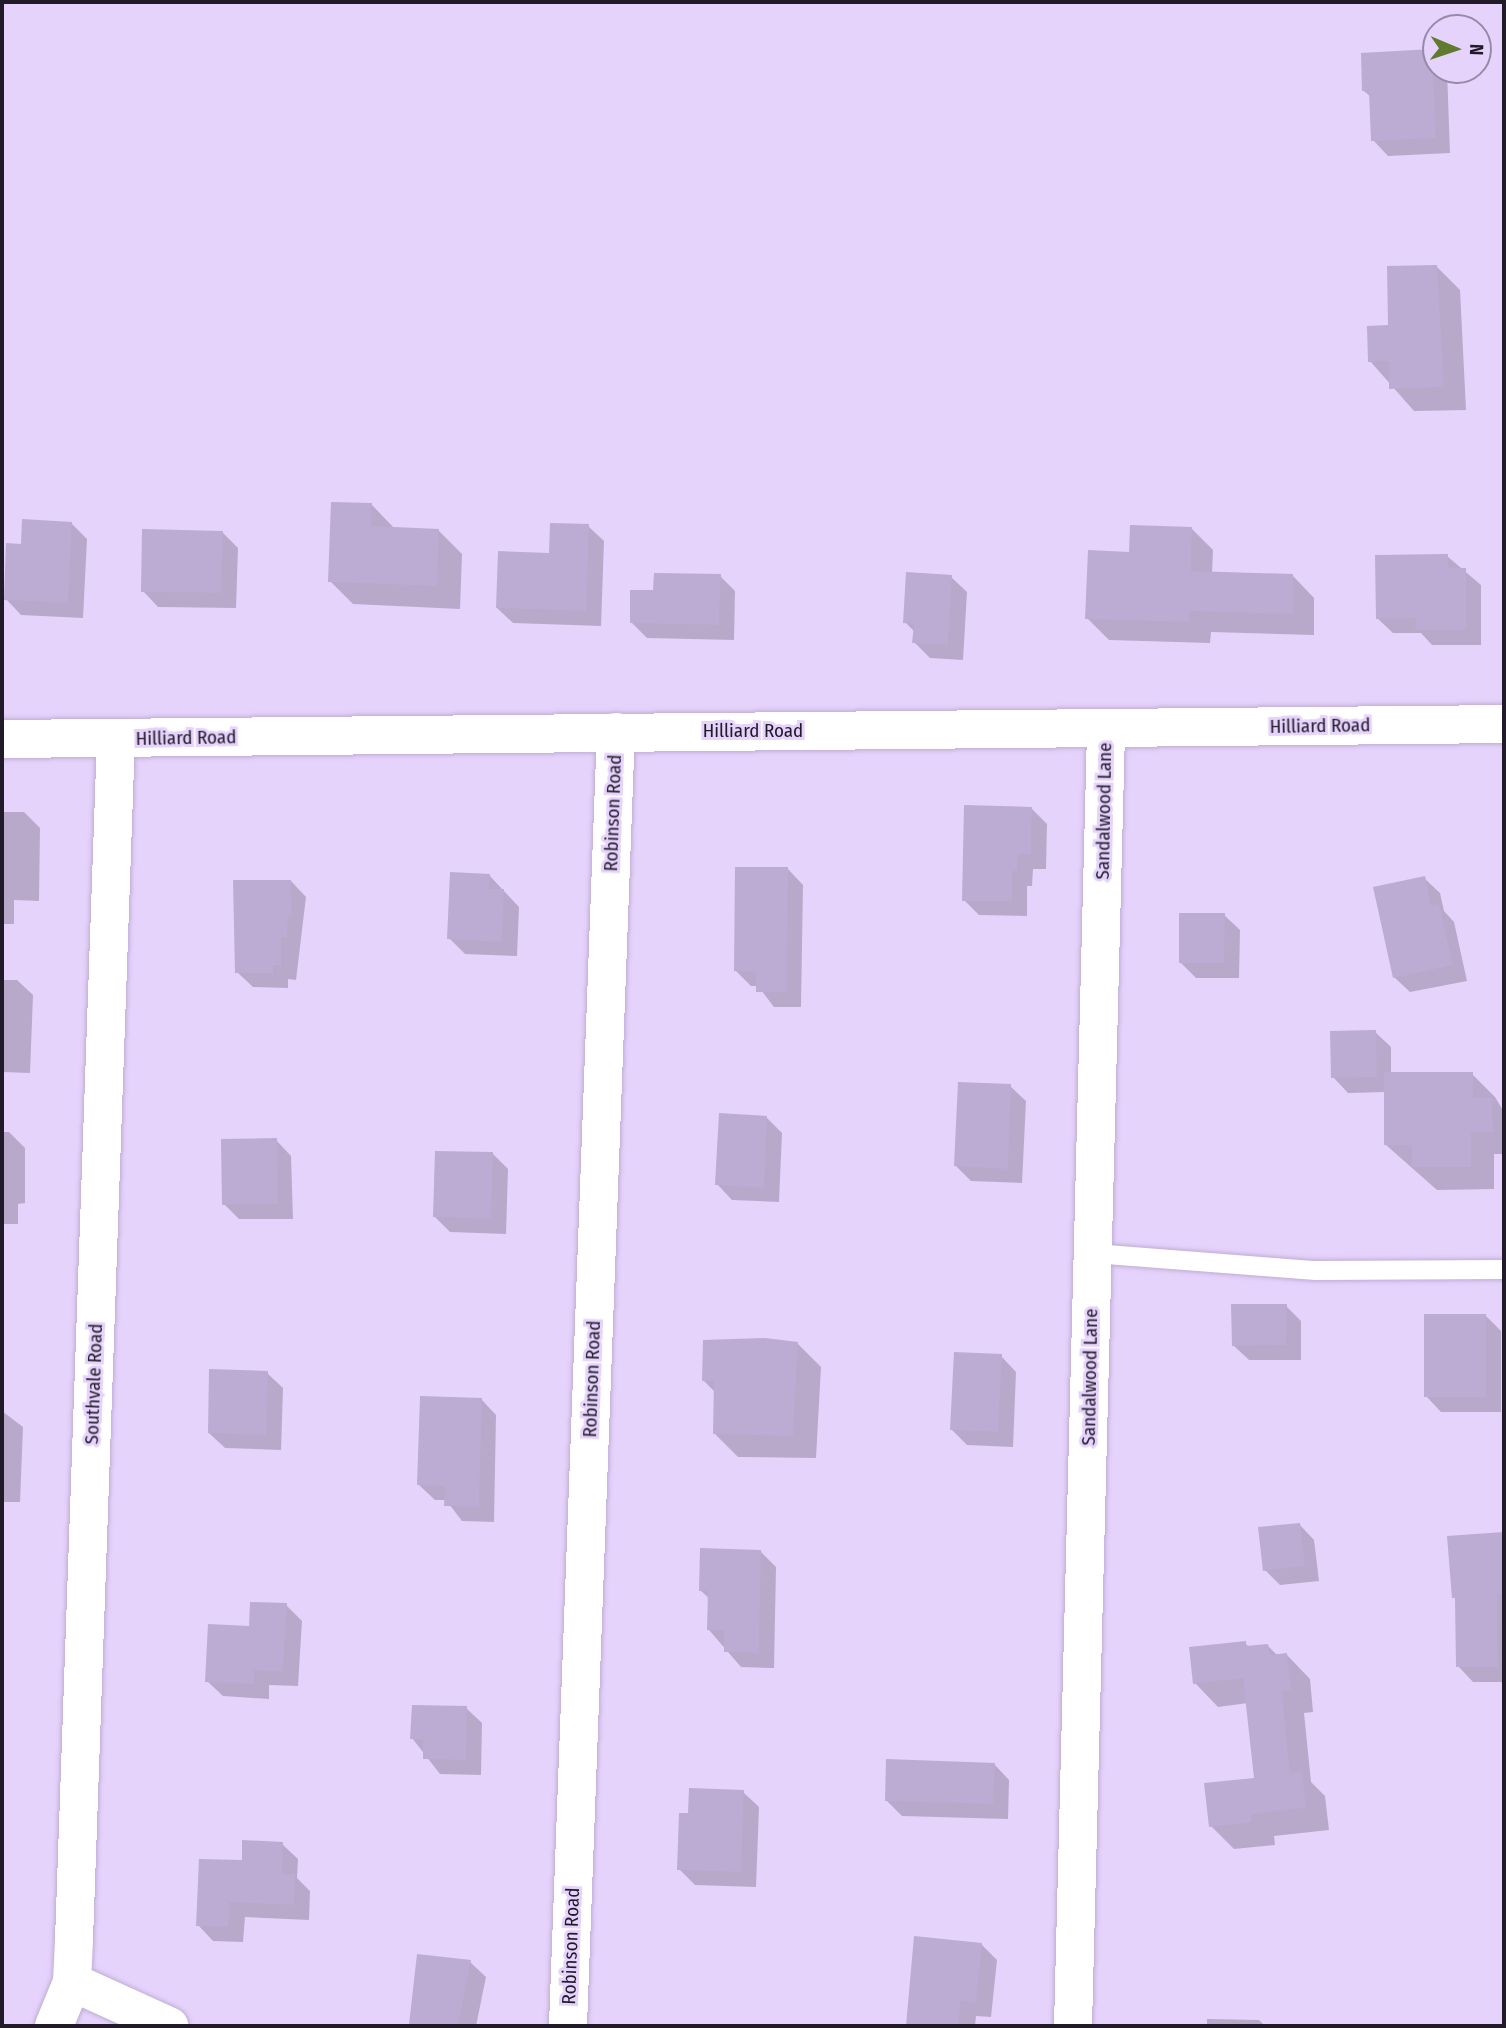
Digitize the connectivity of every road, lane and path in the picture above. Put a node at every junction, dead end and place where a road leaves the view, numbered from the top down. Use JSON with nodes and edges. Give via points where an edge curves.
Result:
{"nodes":[{"id":1,"x":1504,"y":724,"type":"edge"},
{"id":2,"x":1106,"y":729,"type":"junction"},
{"id":3,"x":616,"y":732,"type":"junction"},
{"id":4,"x":2,"y":739,"type":"edge"},
{"id":5,"x":116,"y":739,"type":"junction"},
{"id":6,"x":1093,"y":1253,"type":"junction"},
{"id":7,"x":1504,"y":1269,"type":"edge"},
{"id":8,"x":72,"y":1982,"type":"junction"},
{"id":9,"x":54,"y":2026,"type":"edge"},
{"id":10,"x":169,"y":2026,"type":"edge"},
{"id":11,"x":568,"y":2026,"type":"edge"},
{"id":12,"x":1073,"y":2026,"type":"edge"}],
"edges":[{"from":1,"to":2,"type":"street","name":"Hilliard Road"},
{"from":2,"to":3,"type":"street","name":"Hilliard Road"},
{"from":2,"to":6,"type":"street","name":"Sandalwood Lane"},
{"from":3,"to":5,"type":"street","name":"Hilliard Road"},
{"from":3,"to":11,"type":"street","name":"Robinson Road"},
{"from":4,"to":5,"type":"street","name":"Hilliard Road"},
{"from":5,"to":8,"type":"street","name":"Southvale Road"},
{"from":6,"to":7,"type":"lane","via":[[1315,1270]]},
{"from":6,"to":12,"type":"street","name":"Sandalwood Lane"},
{"from":8,"to":9,"type":"street","name":"Southvale Road"},
{"from":8,"to":10,"type":"street"}]}
